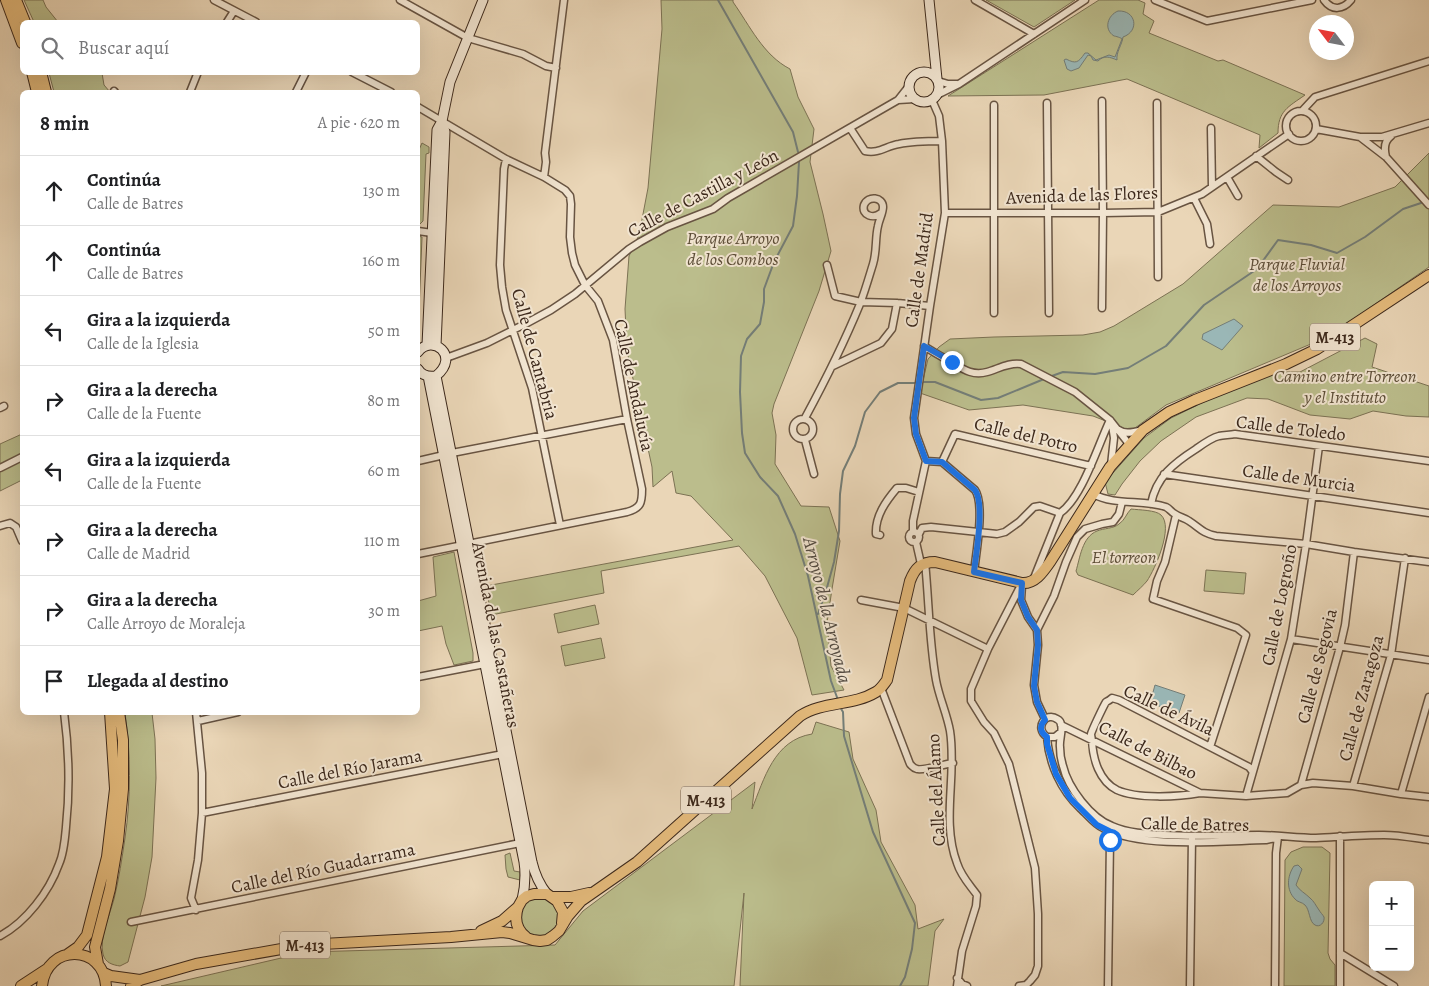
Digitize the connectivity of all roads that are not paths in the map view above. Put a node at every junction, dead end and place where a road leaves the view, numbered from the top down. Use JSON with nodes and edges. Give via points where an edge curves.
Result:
{"nodes":[{"id":1,"x":6,"y":0,"type":"edge"},
{"id":2,"x":16,"y":0,"type":"edge"},
{"id":3,"x":214,"y":0,"type":"edge"},
{"id":4,"x":400,"y":0,"type":"edge"},
{"id":5,"x":483,"y":0,"type":"edge"},
{"id":6,"x":564,"y":0,"type":"edge"},
{"id":7,"x":929,"y":0,"type":"edge"},
{"id":8,"x":975,"y":0,"type":"edge"},
{"id":9,"x":1084,"y":0,"type":"edge"},
{"id":10,"x":1155,"y":0,"type":"edge"},
{"id":11,"x":1312,"y":0,"type":"edge"},
{"id":12,"x":1324,"y":0,"type":"edge"},
{"id":13,"x":1351,"y":0,"type":"edge"},
{"id":14,"x":234,"y":11,"type":"junction"},
{"id":15,"x":24,"y":20,"type":"edge"},
{"id":16,"x":228,"y":20,"type":"edge"},
{"id":17,"x":252,"y":20,"type":"edge"},
{"id":18,"x":1034,"y":34,"type":"junction"},
{"id":19,"x":20,"y":38,"type":"edge"},
{"id":20,"x":468,"y":38,"type":"junction"},
{"id":21,"x":935,"y":50,"type":"junction"},
{"id":22,"x":1429,"y":61,"type":"edge"},
{"id":23,"x":556,"y":68,"type":"junction"},
{"id":24,"x":922,"y":72,"type":"junction"},
{"id":25,"x":33,"y":75,"type":"edge"},
{"id":26,"x":42,"y":75,"type":"edge"},
{"id":27,"x":197,"y":75,"type":"edge"},
{"id":28,"x":304,"y":75,"type":"edge"},
{"id":29,"x":358,"y":75,"type":"edge"},
{"id":30,"x":938,"y":80,"type":"junction"},
{"id":31,"x":959,"y":84,"type":"junction"},
{"id":32,"x":909,"y":86,"type":"junction"},
{"id":33,"x":36,"y":90,"type":"edge"},
{"id":34,"x":46,"y":90,"type":"edge"},
{"id":35,"x":191,"y":90,"type":"edge"},
{"id":36,"x":297,"y":90,"type":"edge"},
{"id":37,"x":387,"y":90,"type":"edge"},
{"id":38,"x":935,"y":98,"type":"junction"},
{"id":39,"x":915,"y":99,"type":"junction"},
{"id":40,"x":898,"y":100,"type":"junction"},
{"id":41,"x":1102,"y":102,"type":"dead end"},
{"id":42,"x":1047,"y":103,"type":"dead end"},
{"id":43,"x":1157,"y":103,"type":"dead end"},
{"id":44,"x":994,"y":105,"type":"dead end"},
{"id":45,"x":420,"y":108,"type":"edge"},
{"id":46,"x":1302,"y":110,"type":"junction"},
{"id":47,"x":442,"y":121,"type":"junction"},
{"id":48,"x":1429,"y":123,"type":"edge"},
{"id":49,"x":850,"y":128,"type":"junction"},
{"id":50,"x":1211,"y":128,"type":"dead end"},
{"id":51,"x":1316,"y":129,"type":"junction"},
{"id":52,"x":1395,"y":133,"type":"junction"},
{"id":53,"x":1288,"y":134,"type":"junction"},
{"id":54,"x":1360,"y":137,"type":"junction"},
{"id":55,"x":942,"y":141,"type":"junction"},
{"id":56,"x":1256,"y":156,"type":"junction"},
{"id":57,"x":1386,"y":157,"type":"junction"},
{"id":58,"x":506,"y":159,"type":"junction"},
{"id":59,"x":544,"y":177,"type":"junction"},
{"id":60,"x":1227,"y":177,"type":"junction"},
{"id":61,"x":1288,"y":180,"type":"dead end"},
{"id":62,"x":1212,"y":187,"type":"junction"},
{"id":63,"x":1238,"y":196,"type":"dead end"},
{"id":64,"x":1194,"y":198,"type":"junction"},
{"id":65,"x":1429,"y":205,"type":"edge"},
{"id":66,"x":1158,"y":212,"type":"junction"},
{"id":67,"x":945,"y":213,"type":"junction"},
{"id":68,"x":994,"y":213,"type":"junction"},
{"id":69,"x":1048,"y":213,"type":"junction"},
{"id":70,"x":1103,"y":213,"type":"junction"},
{"id":71,"x":881,"y":214,"type":"junction"},
{"id":72,"x":867,"y":215,"type":"junction"},
{"id":73,"x":420,"y":231,"type":"edge"},
{"id":74,"x":432,"y":233,"type":"junction"},
{"id":75,"x":877,"y":233,"type":"junction"},
{"id":76,"x":1210,"y":244,"type":"dead end"},
{"id":77,"x":827,"y":265,"type":"dead end"},
{"id":78,"x":1429,"y":276,"type":"edge"},
{"id":79,"x":1158,"y":277,"type":"dead end"},
{"id":80,"x":586,"y":285,"type":"junction"},
{"id":81,"x":861,"y":302,"type":"junction"},
{"id":82,"x":897,"y":303,"type":"junction"},
{"id":83,"x":930,"y":306,"type":"junction"},
{"id":84,"x":1102,"y":308,"type":"dead end"},
{"id":85,"x":994,"y":313,"type":"dead end"},
{"id":86,"x":1049,"y":313,"type":"dead end"},
{"id":87,"x":513,"y":331,"type":"junction"},
{"id":88,"x":432,"y":345,"type":"junction"},
{"id":89,"x":924,"y":346,"type":"junction"},
{"id":90,"x":420,"y":350,"type":"edge"},
{"id":91,"x":446,"y":358,"type":"junction"},
{"id":92,"x":833,"y":366,"type":"junction"},
{"id":93,"x":420,"y":372,"type":"edge"},
{"id":94,"x":432,"y":376,"type":"junction"},
{"id":95,"x":805,"y":418,"type":"junction"},
{"id":96,"x":627,"y":419,"type":"junction"},
{"id":97,"x":1111,"y":422,"type":"junction"},
{"id":98,"x":1143,"y":430,"type":"junction"},
{"id":99,"x":542,"y":436,"type":"junction"},
{"id":100,"x":1114,"y":438,"type":"junction"},
{"id":101,"x":804,"y":440,"type":"junction"},
{"id":102,"x":1128,"y":446,"type":"junction"},
{"id":103,"x":1319,"y":446,"type":"junction"},
{"id":104,"x":448,"y":454,"type":"junction"},
{"id":105,"x":20,"y":457,"type":"edge"},
{"id":106,"x":420,"y":460,"type":"edge"},
{"id":107,"x":926,"y":461,"type":"junction"},
{"id":108,"x":1429,"y":461,"type":"edge"},
{"id":109,"x":942,"y":462,"type":"junction"},
{"id":110,"x":1091,"y":466,"type":"junction"},
{"id":111,"x":1110,"y":466,"type":"junction"},
{"id":112,"x":0,"y":468,"type":"edge"},
{"id":113,"x":814,"y":474,"type":"dead end"},
{"id":114,"x":1164,"y":474,"type":"junction"},
{"id":115,"x":919,"y":492,"type":"junction"},
{"id":116,"x":1092,"y":494,"type":"junction"},
{"id":117,"x":1312,"y":496,"type":"junction"},
{"id":118,"x":1122,"y":502,"type":"junction"},
{"id":119,"x":1070,"y":503,"type":"junction"},
{"id":120,"x":1151,"y":504,"type":"junction"},
{"id":121,"x":1083,"y":508,"type":"junction"},
{"id":122,"x":1060,"y":513,"type":"junction"},
{"id":123,"x":1429,"y":513,"type":"edge"},
{"id":124,"x":1176,"y":515,"type":"junction"},
{"id":125,"x":0,"y":526,"type":"edge"},
{"id":126,"x":560,"y":526,"type":"junction"},
{"id":127,"x":979,"y":532,"type":"junction"},
{"id":128,"x":916,"y":533,"type":"junction"},
{"id":129,"x":880,"y":535,"type":"dead end"},
{"id":130,"x":20,"y":536,"type":"edge"},
{"id":131,"x":1306,"y":544,"type":"junction"},
{"id":132,"x":466,"y":545,"type":"junction"},
{"id":133,"x":1354,"y":552,"type":"junction"},
{"id":134,"x":420,"y":554,"type":"edge"},
{"id":135,"x":1404,"y":558,"type":"junction"},
{"id":136,"x":1429,"y":562,"type":"edge"},
{"id":137,"x":923,"y":563,"type":"junction"},
{"id":138,"x":974,"y":572,"type":"junction"},
{"id":139,"x":1027,"y":582,"type":"junction"},
{"id":140,"x":861,"y":600,"type":"dead end"},
{"id":141,"x":904,"y":608,"type":"junction"},
{"id":142,"x":930,"y":620,"type":"junction"},
{"id":143,"x":1037,"y":630,"type":"junction"},
{"id":144,"x":1291,"y":640,"type":"junction"},
{"id":145,"x":1340,"y":647,"type":"junction"},
{"id":146,"x":988,"y":649,"type":"junction"},
{"id":147,"x":1391,"y":655,"type":"junction"},
{"id":148,"x":1429,"y":660,"type":"edge"},
{"id":149,"x":485,"y":664,"type":"junction"},
{"id":150,"x":420,"y":677,"type":"edge"},
{"id":151,"x":881,"y":688,"type":"junction"},
{"id":152,"x":1429,"y":697,"type":"edge"},
{"id":153,"x":64,"y":715,"type":"edge"},
{"id":154,"x":110,"y":715,"type":"edge"},
{"id":155,"x":119,"y":715,"type":"edge"},
{"id":156,"x":197,"y":715,"type":"edge"},
{"id":157,"x":225,"y":715,"type":"edge"},
{"id":158,"x":1045,"y":720,"type":"junction"},
{"id":159,"x":198,"y":721,"type":"junction"},
{"id":160,"x":1061,"y":724,"type":"junction"},
{"id":161,"x":1061,"y":732,"type":"junction"},
{"id":162,"x":1047,"y":737,"type":"junction"},
{"id":163,"x":1092,"y":739,"type":"junction"},
{"id":164,"x":1210,"y":747,"type":"junction"},
{"id":165,"x":503,"y":754,"type":"junction"},
{"id":166,"x":953,"y":762,"type":"junction"},
{"id":167,"x":1252,"y":771,"type":"junction"},
{"id":168,"x":1301,"y":785,"type":"junction"},
{"id":169,"x":1353,"y":786,"type":"junction"},
{"id":170,"x":1200,"y":794,"type":"junction"},
{"id":171,"x":1401,"y":794,"type":"junction"},
{"id":172,"x":1246,"y":796,"type":"junction"},
{"id":173,"x":1429,"y":798,"type":"edge"},
{"id":174,"x":202,"y":813,"type":"junction"},
{"id":175,"x":1112,"y":829,"type":"junction"},
{"id":176,"x":1340,"y":836,"type":"junction"},
{"id":177,"x":1278,"y":837,"type":"junction"},
{"id":178,"x":1192,"y":839,"type":"junction"},
{"id":179,"x":1429,"y":840,"type":"edge"},
{"id":180,"x":520,"y":843,"type":"junction"},
{"id":181,"x":595,"y":891,"type":"junction"},
{"id":182,"x":550,"y":895,"type":"junction"},
{"id":183,"x":520,"y":904,"type":"junction"},
{"id":184,"x":196,"y":910,"type":"junction"},
{"id":185,"x":131,"y":922,"type":"dead end"},
{"id":186,"x":562,"y":925,"type":"junction"},
{"id":187,"x":473,"y":934,"type":"junction"},
{"id":188,"x":0,"y":936,"type":"edge"},
{"id":189,"x":526,"y":937,"type":"junction"},
{"id":190,"x":1340,"y":953,"type":"junction"},
{"id":191,"x":68,"y":954,"type":"junction"},
{"id":192,"x":98,"y":964,"type":"junction"},
{"id":193,"x":47,"y":968,"type":"junction"},
{"id":194,"x":104,"y":973,"type":"junction"},
{"id":195,"x":958,"y":978,"type":"junction"},
{"id":196,"x":140,"y":980,"type":"junction"},
{"id":197,"x":21,"y":986,"type":"edge"},
{"id":198,"x":42,"y":986,"type":"edge"},
{"id":199,"x":106,"y":986,"type":"edge"},
{"id":200,"x":130,"y":986,"type":"edge"},
{"id":201,"x":957,"y":986,"type":"edge"},
{"id":202,"x":967,"y":986,"type":"edge"},
{"id":203,"x":1019,"y":986,"type":"edge"},
{"id":204,"x":1108,"y":986,"type":"edge"},
{"id":205,"x":1190,"y":986,"type":"edge"},
{"id":206,"x":1275,"y":986,"type":"edge"},
{"id":207,"x":1340,"y":986,"type":"edge"},
{"id":208,"x":1394,"y":986,"type":"edge"}],
"edges":[{"from":1,"to":19,"type":"main road"},
{"from":2,"to":15,"type":"main road"},
{"from":3,"to":14,"type":"street"},
{"from":4,"to":20,"type":"street"},
{"from":5,"to":20,"type":"street"},
{"from":6,"to":23,"type":"street"},
{"from":7,"to":21,"type":"street","name":"Calle de Madrid"},
{"from":8,"to":18,"type":"street"},
{"from":9,"to":18,"type":"street"},
{"from":10,"to":11,"type":"street","via":[[1207,21]]},
{"from":12,"to":13,"type":"street","via":[[1335,8],[1342,8]]},
{"from":14,"to":16,"type":"street"},
{"from":14,"to":17,"type":"street"},
{"from":18,"to":31,"type":"street"},
{"from":20,"to":23,"type":"street","via":[[523,54]]},
{"from":20,"to":47,"type":"street","via":[[450,82]]},
{"from":21,"to":24,"type":"street","via":[[929,66]]},
{"from":21,"to":30,"type":"street","name":"Calle de Madrid"},
{"from":22,"to":46,"type":"street","via":[[1315,97]]},
{"from":23,"to":59,"type":"street"},
{"from":24,"to":30,"type":"street","via":[[929,72]]},
{"from":24,"to":32,"type":"street","via":[[913,76]]},
{"from":25,"to":33,"type":"main road"},
{"from":26,"to":34,"type":"main road"},
{"from":27,"to":35,"type":"street"},
{"from":28,"to":36,"type":"street"},
{"from":29,"to":37,"type":"street"},
{"from":30,"to":31,"type":"street"},
{"from":30,"to":38,"type":"street","name":"Calle de Madrid","via":[[939,90]]},
{"from":31,"to":38,"type":"street"},
{"from":32,"to":39,"type":"street"},
{"from":32,"to":40,"type":"street","name":"Calle de Castilla y León"},
{"from":38,"to":39,"type":"street","via":[[922,102]]},
{"from":38,"to":55,"type":"street","name":"Calle de Madrid"},
{"from":39,"to":40,"type":"street","name":"Calle de Castilla y León"},
{"from":40,"to":49,"type":"street","name":"Calle de Castilla y León"},
{"from":41,"to":70,"type":"street"},
{"from":42,"to":69,"type":"street"},
{"from":43,"to":66,"type":"street"},
{"from":44,"to":68,"type":"street"},
{"from":45,"to":47,"type":"street"},
{"from":46,"to":51,"type":"street","via":[[1315,119]]},
{"from":46,"to":53,"type":"street","via":[[1287,120]]},
{"from":47,"to":58,"type":"street"},
{"from":47,"to":74,"type":"street","via":[[436,130]]},
{"from":47,"to":88,"type":"street","via":[[445,132]]},
{"from":48,"to":52,"type":"street"},
{"from":49,"to":55,"type":"street","via":[[865,151],[871,152],[898,144]]},
{"from":49,"to":80,"type":"street","name":"Calle de Castilla y León","via":[[713,209],[667,227],[640,242]]},
{"from":50,"to":62,"type":"street"},
{"from":51,"to":53,"type":"street","via":[[1314,134],[1300,141]]},
{"from":51,"to":54,"type":"street"},
{"from":52,"to":54,"type":"street"},
{"from":52,"to":57,"type":"street","via":[[1386,141]]},
{"from":53,"to":56,"type":"street","name":"Avenida de las Flores"},
{"from":54,"to":57,"type":"street"},
{"from":55,"to":67,"type":"street","name":"Calle de Madrid"},
{"from":56,"to":60,"type":"street","name":"Avenida de las Flores"},
{"from":56,"to":61,"type":"street"},
{"from":57,"to":65,"type":"street"},
{"from":58,"to":59,"type":"street"},
{"from":58,"to":87,"type":"street","name":"Calle de Cantabria","via":[[500,265],[506,310]]},
{"from":59,"to":80,"type":"street","name":"Calle de Andalucía","via":[[570,196],[572,253]]},
{"from":60,"to":62,"type":"street","name":"Avenida de las Flores"},
{"from":60,"to":63,"type":"street"},
{"from":62,"to":64,"type":"street","name":"Avenida de las Flores"},
{"from":64,"to":66,"type":"street","name":"Avenida de las Flores"},
{"from":64,"to":76,"type":"street","via":[[1207,224]]},
{"from":66,"to":70,"type":"street","name":"Avenida de las Flores"},
{"from":66,"to":79,"type":"street"},
{"from":67,"to":68,"type":"street","name":"Avenida de las Flores"},
{"from":67,"to":83,"type":"street","name":"Calle de Madrid"},
{"from":68,"to":69,"type":"street","name":"Avenida de las Flores"},
{"from":68,"to":85,"type":"street"},
{"from":69,"to":70,"type":"street","name":"Avenida de las Flores"},
{"from":69,"to":86,"type":"street"},
{"from":70,"to":84,"type":"street"},
{"from":71,"to":72,"type":"street","via":[[876,217]]},
{"from":71,"to":72,"type":"street","via":[[881,202],[874,198],[865,202]]},
{"from":71,"to":75,"type":"street"},
{"from":72,"to":75,"type":"street"},
{"from":73,"to":74,"type":"street"},
{"from":74,"to":88,"type":"street"},
{"from":75,"to":81,"type":"street","via":[[875,258]]},
{"from":77,"to":81,"type":"street","via":[[836,296]]},
{"from":78,"to":98,"type":"main road","number":"M-413","via":[[1317,350],[1189,402]]},
{"from":80,"to":87,"type":"street","name":"Calle de Castilla y León"},
{"from":80,"to":96,"type":"street","name":"Calle de Andalucía","via":[[598,301],[613,340]]},
{"from":81,"to":82,"type":"street"},
{"from":81,"to":92,"type":"street"},
{"from":82,"to":83,"type":"street"},
{"from":82,"to":92,"type":"street","via":[[892,329],[881,343]]},
{"from":83,"to":89,"type":"street","name":"Calle de Madrid"},
{"from":87,"to":91,"type":"street","name":"Calle de Castilla y León"},
{"from":87,"to":99,"type":"street","name":"Calle de Cantabria","via":[[532,388]]},
{"from":88,"to":90,"type":"street"},
{"from":88,"to":91,"type":"street","via":[[441,348]]},
{"from":89,"to":97,"type":"street","via":[[962,370],[974,373],[1021,364],[1075,392]]},
{"from":89,"to":107,"type":"street","name":"Calle de Madrid","via":[[914,418]]},
{"from":91,"to":94,"type":"street","via":[[443,371]]},
{"from":92,"to":95,"type":"street"},
{"from":93,"to":94,"type":"street"},
{"from":94,"to":104,"type":"street","name":"Avenida de las Castañeras"},
{"from":95,"to":101,"type":"street","via":[[813,424],[814,432]]},
{"from":95,"to":101,"type":"street","via":[[798,419],[793,433]]},
{"from":96,"to":99,"type":"street"},
{"from":96,"to":126,"type":"street","name":"Calle de Andalucía","via":[[642,489],[640,505],[635,510]]},
{"from":97,"to":98,"type":"street","via":[[1121,432]]},
{"from":97,"to":100,"type":"street"},
{"from":97,"to":102,"type":"street"},
{"from":97,"to":110,"type":"street"},
{"from":98,"to":102,"type":"main road","number":"M-413"},
{"from":99,"to":104,"type":"street"},
{"from":99,"to":126,"type":"street","name":"Calle de Cantabria"},
{"from":100,"to":102,"type":"street"},
{"from":100,"to":111,"type":"street"},
{"from":101,"to":113,"type":"street"},
{"from":102,"to":111,"type":"main road","number":"M-413"},
{"from":103,"to":108,"type":"street","name":"Calle de Toledo"},
{"from":103,"to":114,"type":"street","name":"Calle de Toledo","via":[[1235,434],[1218,436],[1180,459]]},
{"from":103,"to":117,"type":"street","name":"Calle de Logroño"},
{"from":104,"to":106,"type":"street"},
{"from":104,"to":132,"type":"street","name":"Avenida de las Castañeras"},
{"from":105,"to":112,"type":"street"},
{"from":107,"to":109,"type":"street"},
{"from":107,"to":115,"type":"street"},
{"from":109,"to":110,"type":"street","name":"Calle del Potro","via":[[955,434]]},
{"from":109,"to":127,"type":"street","via":[[978,494]]},
{"from":110,"to":119,"type":"street"},
{"from":111,"to":116,"type":"main road","number":"M-413"},
{"from":114,"to":117,"type":"street","name":"Calle de Murcia"},
{"from":114,"to":120,"type":"street","name":"Calle de Toledo","via":[[1153,492]]},
{"from":115,"to":128,"type":"street","via":[[913,521]]},
{"from":115,"to":129,"type":"street","via":[[897,488],[881,510],[876,530]]},
{"from":116,"to":118,"type":"street"},
{"from":116,"to":121,"type":"main road","number":"M-413"},
{"from":117,"to":123,"type":"street","name":"Calle de Murcia"},
{"from":117,"to":131,"type":"street","name":"Calle de Logroño"},
{"from":118,"to":120,"type":"street"},
{"from":118,"to":143,"type":"street","via":[[1120,514],[1113,522],[1085,529],[1077,537]]},
{"from":119,"to":121,"type":"street"},
{"from":119,"to":122,"type":"street"},
{"from":120,"to":124,"type":"street","via":[[1168,508]]},
{"from":121,"to":139,"type":"main road","number":"M-413","via":[[1041,574]]},
{"from":122,"to":127,"type":"street","via":[[1034,507],[1005,532]]},
{"from":122,"to":139,"type":"street"},
{"from":124,"to":131,"type":"street","via":[[1204,533],[1216,536]]},
{"from":124,"to":164,"type":"street","via":[[1153,599],[1237,628],[1246,635]]},
{"from":125,"to":130,"type":"street","via":[[10,523]]},
{"from":126,"to":132,"type":"street"},
{"from":127,"to":128,"type":"street","via":[[931,527]]},
{"from":127,"to":138,"type":"street"},
{"from":128,"to":137,"type":"street","name":"Calle del Álamo","via":[[909,536],[909,540],[916,542]]},
{"from":131,"to":133,"type":"street"},
{"from":131,"to":144,"type":"street","name":"Calle de Logroño"},
{"from":132,"to":134,"type":"street"},
{"from":132,"to":149,"type":"street","name":"Avenida de las Castañeras"},
{"from":132,"to":182,"type":"street","name":"Avenida de las Castañeras","via":[[535,874],[539,884]]},
{"from":133,"to":135,"type":"street"},
{"from":133,"to":145,"type":"street","name":"Calle de Segovia"},
{"from":135,"to":136,"type":"street"},
{"from":135,"to":147,"type":"street","name":"Calle de Zaragoza"},
{"from":137,"to":138,"type":"main road","via":[[940,563]]},
{"from":137,"to":141,"type":"main road","via":[[913,574]]},
{"from":137,"to":142,"type":"street","name":"Calle del Álamo"},
{"from":138,"to":139,"type":"main road"},
{"from":139,"to":143,"type":"street","via":[[1021,600]]},
{"from":139,"to":146,"type":"street"},
{"from":140,"to":141,"type":"street"},
{"from":141,"to":142,"type":"street"},
{"from":141,"to":151,"type":"main road","via":[[887,680]]},
{"from":142,"to":146,"type":"street"},
{"from":142,"to":166,"type":"street","name":"Calle del Álamo","via":[[936,680],[950,730]]},
{"from":143,"to":158,"type":"street","via":[[1034,686]]},
{"from":144,"to":145,"type":"street"},
{"from":144,"to":167,"type":"street","name":"Calle de Logroño"},
{"from":145,"to":147,"type":"street"},
{"from":145,"to":168,"type":"street","name":"Calle de Segovia"},
{"from":146,"to":203,"type":"street","via":[[970,689],[971,701],[994,733],[1008,764],[1035,868],[1038,966],[1030,981]]},
{"from":147,"to":148,"type":"street"},
{"from":147,"to":169,"type":"street","name":"Calle de Zaragoza"},
{"from":149,"to":150,"type":"street"},
{"from":149,"to":165,"type":"street","name":"Avenida de las Castañeras"},
{"from":151,"to":166,"type":"street","via":[[910,764],[923,769]]},
{"from":151,"to":181,"type":"main road","number":"M-413","via":[[855,700],[820,707],[800,716],[637,862]]},
{"from":152,"to":171,"type":"street"},
{"from":153,"to":188,"type":"street","via":[[68,741],[68,805],[60,862],[42,898]]},
{"from":154,"to":191,"type":"main road","via":[[115,789],[107,857],[87,935]]},
{"from":155,"to":192,"type":"main road","via":[[123,740],[122,798],[110,888],[95,947]]},
{"from":156,"to":159,"type":"street"},
{"from":157,"to":159,"type":"street"},
{"from":158,"to":160,"type":"street","via":[[1054,717]]},
{"from":158,"to":162,"type":"street","via":[[1041,728]]},
{"from":159,"to":174,"type":"street"},
{"from":160,"to":161,"type":"street"},
{"from":160,"to":163,"type":"street","name":"Calle de Bilbao"},
{"from":161,"to":162,"type":"street","via":[[1055,737]]},
{"from":161,"to":175,"type":"street","name":"Calle de Batres","via":[[1063,769],[1072,787],[1083,803]]},
{"from":162,"to":175,"type":"street","name":"Calle de Batres","via":[[1056,774],[1070,798],[1097,825]]},
{"from":163,"to":164,"type":"street","name":"Calle de Ávila","via":[[1091,734],[1106,703],[1112,698]]},
{"from":163,"to":170,"type":"street","name":"Calle de Bilbao"},
{"from":163,"to":170,"type":"street","via":[[1096,764],[1103,779],[1118,790],[1142,796]]},
{"from":164,"to":167,"type":"street","name":"Calle de Ávila"},
{"from":165,"to":174,"type":"street","name":"Calle del Río Jarama"},
{"from":165,"to":180,"type":"street","name":"Avenida de las Castañeras"},
{"from":166,"to":195,"type":"street","name":"Calle del Álamo","via":[[950,838],[957,864],[977,895]]},
{"from":167,"to":172,"type":"street","name":"Calle de Logroño"},
{"from":168,"to":169,"type":"street","name":"Calle de Bilbao"},
{"from":168,"to":172,"type":"street","name":"Calle de Bilbao","via":[[1287,793]]},
{"from":169,"to":171,"type":"street","name":"Calle de Bilbao"},
{"from":170,"to":172,"type":"street","name":"Calle de Bilbao"},
{"from":171,"to":173,"type":"street","name":"Calle de Bilbao"},
{"from":174,"to":184,"type":"street","via":[[191,898]]},
{"from":175,"to":178,"type":"street","name":"Calle de Batres"},
{"from":175,"to":204,"type":"street"},
{"from":176,"to":177,"type":"street","name":"Calle de Batres"},
{"from":176,"to":179,"type":"street","name":"Calle de Batres","via":[[1385,835]]},
{"from":176,"to":190,"type":"street"},
{"from":177,"to":178,"type":"street","name":"Calle de Batres"},
{"from":177,"to":206,"type":"street"},
{"from":178,"to":205,"type":"street"},
{"from":180,"to":183,"type":"street","name":"Avenida de las Castañeras","via":[[526,872]]},
{"from":180,"to":184,"type":"street","name":"Calle del Río Guadarrama"},
{"from":181,"to":182,"type":"main road","number":"M-413","via":[[571,897]]},
{"from":181,"to":186,"type":"main road","number":"M-413","via":[[581,901]]},
{"from":182,"to":183,"type":"main road","number":"M-413","via":[[534,894]]},
{"from":182,"to":186,"type":"main road","via":[[563,912]]},
{"from":183,"to":187,"type":"main road","number":"M-413","via":[[502,921]]},
{"from":183,"to":189,"type":"main road","via":[[516,921]]},
{"from":184,"to":185,"type":"street","name":"Calle del Río Guadarrama"},
{"from":186,"to":189,"type":"main road","number":"M-413","via":[[547,940]]},
{"from":187,"to":189,"type":"main road","number":"M-413","via":[[502,932]]},
{"from":187,"to":196,"type":"main road","number":"M-413","via":[[304,945],[196,964]]},
{"from":190,"to":207,"type":"street"},
{"from":190,"to":208,"type":"street"},
{"from":191,"to":192,"type":"main road","via":[[89,957]]},
{"from":191,"to":193,"type":"main road"},
{"from":192,"to":194,"type":"main road"},
{"from":193,"to":197,"type":"main road"},
{"from":193,"to":198,"type":"main road"},
{"from":194,"to":196,"type":"main road","number":"M-413"},
{"from":194,"to":199,"type":"main road"},
{"from":195,"to":201,"type":"street","name":"Calle del Álamo"},
{"from":195,"to":202,"type":"street"},
{"from":196,"to":200,"type":"main road","number":"M-413"}]}
